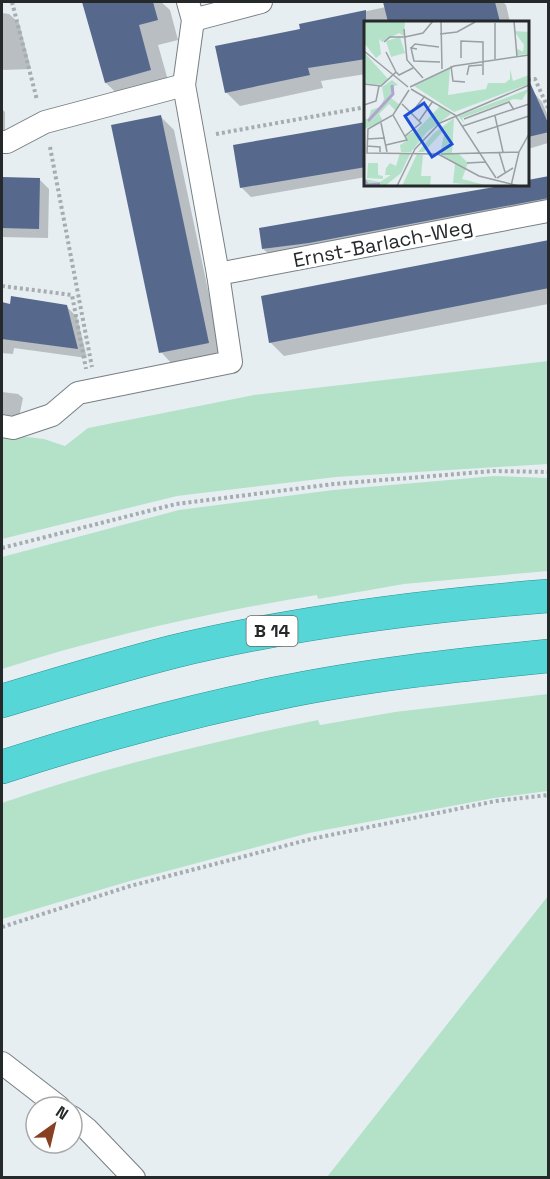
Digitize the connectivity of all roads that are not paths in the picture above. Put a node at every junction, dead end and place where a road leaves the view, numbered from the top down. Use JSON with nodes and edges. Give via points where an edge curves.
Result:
{"nodes":[{"id":1,"x":261,"y":2,"type":"edge"},
{"id":2,"x":190,"y":10,"type":"edge"},
{"id":3,"x":184,"y":85,"type":"junction"},
{"id":4,"x":2,"y":142,"type":"edge"},
{"id":5,"x":549,"y":212,"type":"edge"},
{"id":6,"x":219,"y":274,"type":"junction"},
{"id":7,"x":2,"y":426,"type":"edge"},
{"id":8,"x":549,"y":596,"type":"edge"},
{"id":9,"x":549,"y":656,"type":"edge"},
{"id":10,"x":2,"y":701,"type":"edge"},
{"id":11,"x":2,"y":767,"type":"edge"},
{"id":12,"x":2,"y":1063,"type":"edge"},
{"id":13,"x":43,"y":1095,"type":"edge"},
{"id":14,"x":84,"y":1127,"type":"edge"},
{"id":15,"x":134,"y":1178,"type":"edge"}],
"edges":[{"from":1,"to":2,"type":"street"},
{"from":2,"to":3,"type":"street"},
{"from":3,"to":4,"type":"street","via":[[45,122]]},
{"from":3,"to":6,"type":"street"},
{"from":5,"to":6,"type":"street","name":"Ernst-Barlach-Weg"},
{"from":6,"to":7,"type":"street","via":[[231,362],[87,391],[52,415],[12,428]]},
{"from":8,"to":10,"type":"highway","number":"B 14","via":[[393,612],[243,637],[103,670]]},
{"from":9,"to":11,"type":"highway","via":[[415,671],[275,694],[136,727]]},
{"from":12,"to":13,"type":"street"},
{"from":14,"to":15,"type":"street"}]}
